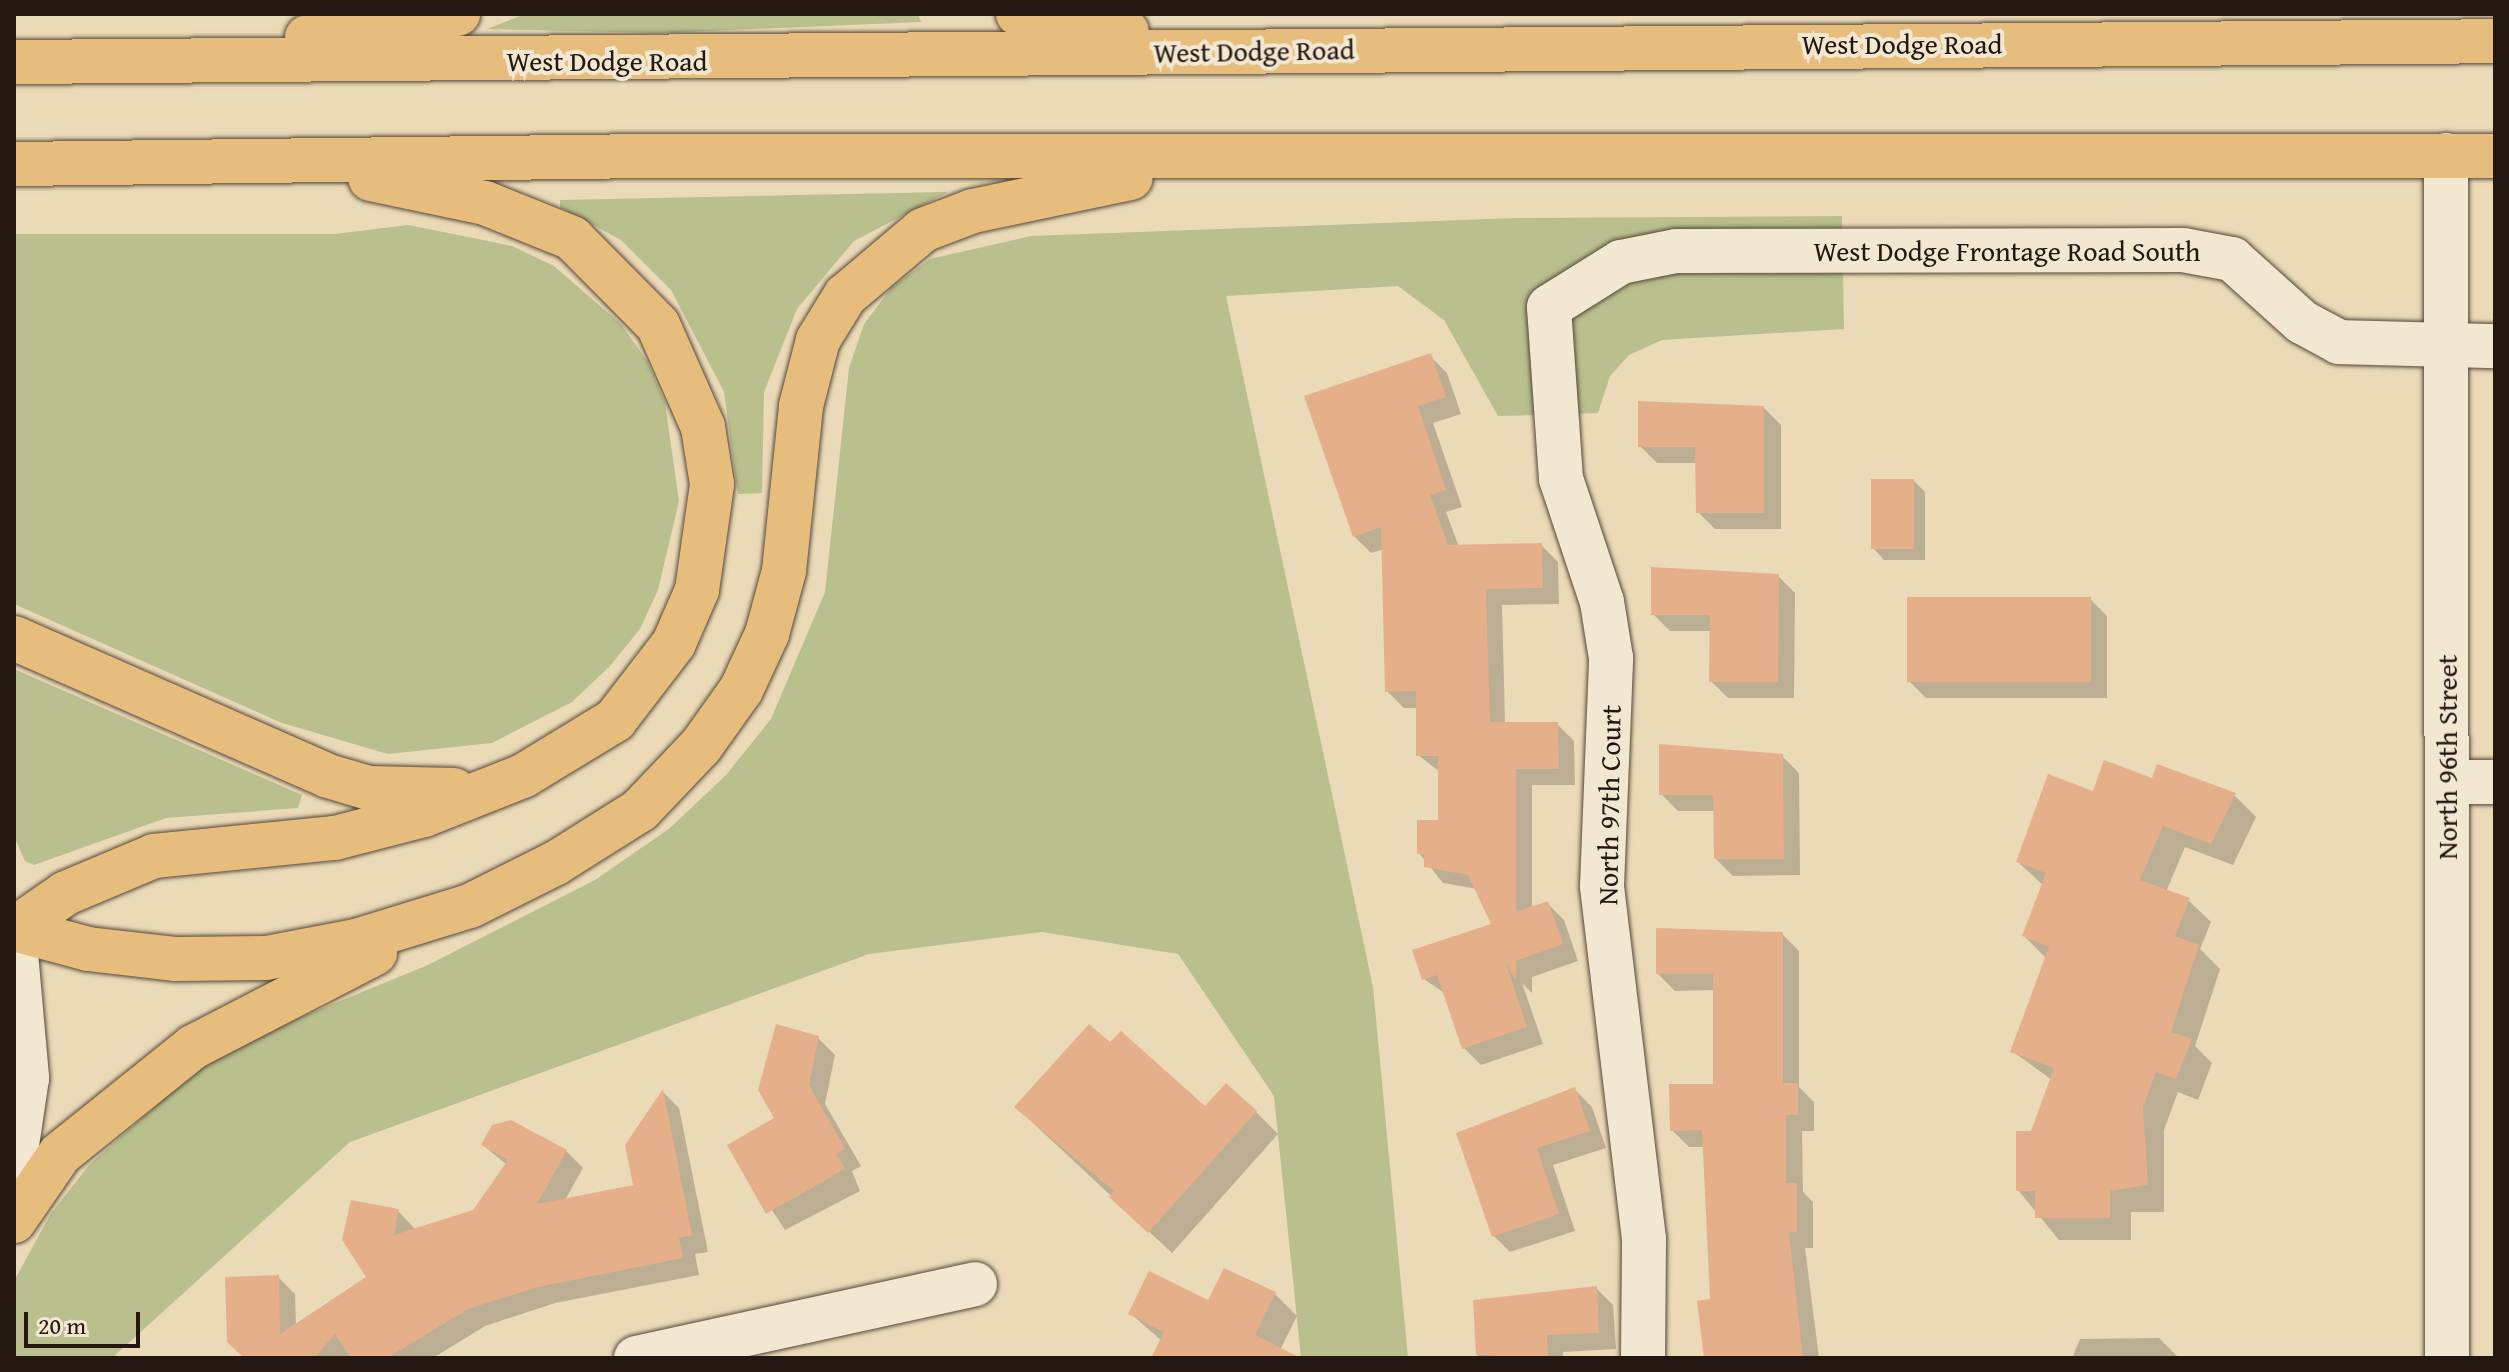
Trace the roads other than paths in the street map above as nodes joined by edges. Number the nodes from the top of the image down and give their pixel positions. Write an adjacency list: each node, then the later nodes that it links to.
1 (458, 14): 6 (highway)
2 (1018, 14): 5 (highway)
3 (2445, 27): 4 (highway, West Dodge Road); 5 (highway, West Dodge Road)
4 (2495, 41)
5 (1268, 50): 6 (highway, West Dodge Road)
6 (32, 62)
7 (2446, 155): 8 (highway); 9 (highway); 14 (street, North 96th Street)
8 (1265, 156): 10 (highway); 19 (highway)
9 (2495, 156)
10 (295, 163): 11 (highway); 16 (highway)
11 (14, 164)
12 (1549, 307): 14 (street, West Dodge Frontage Road South); 25 (street, North 97th Court)
13 (2495, 346): 14 (street, West Dodge Frontage Road South)
14 (2444, 349): 17 (street, North 96th Street)
15 (14, 638): 16 (highway)
16 (523, 776): 20 (highway)
17 (2447, 782): 18 (street); 26 (street, North 96th Street)
18 (2495, 782)
19 (470, 906): 20 (highway); 22 (highway)
20 (14, 930): 21 (street)
21 (14, 1165)
22 (14, 1221)
23 (975, 1284): 24 (street)
24 (636, 1358)
25 (1643, 1358)
26 (2447, 1358)

